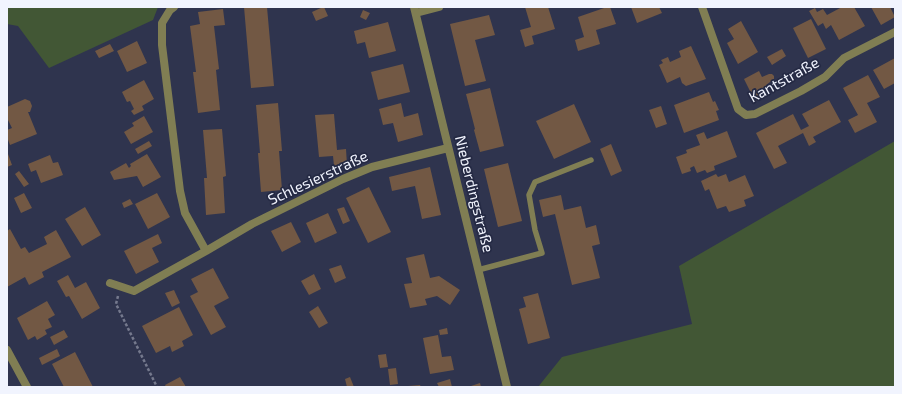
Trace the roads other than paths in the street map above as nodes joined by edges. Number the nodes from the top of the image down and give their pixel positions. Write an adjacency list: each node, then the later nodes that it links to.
1 (439, 7): 4 (street)
2 (702, 7): 5 (street, Kantstraße)
3 (171, 8): 8 (street)
4 (415, 10): 6 (street, Nieberdingstraße)
5 (895, 32)
6 (448, 148): 8 (street, Schlesierstraße); 9 (street, Nieberdingstraße)
7 (591, 160): 9 (lane)
8 (206, 251): 10 (street, Schlesierstraße)
9 (478, 270): 13 (street, Nieberdingstraße)
10 (110, 283)
11 (7, 350): 12 (street)
12 (27, 387)
13 (507, 387)

